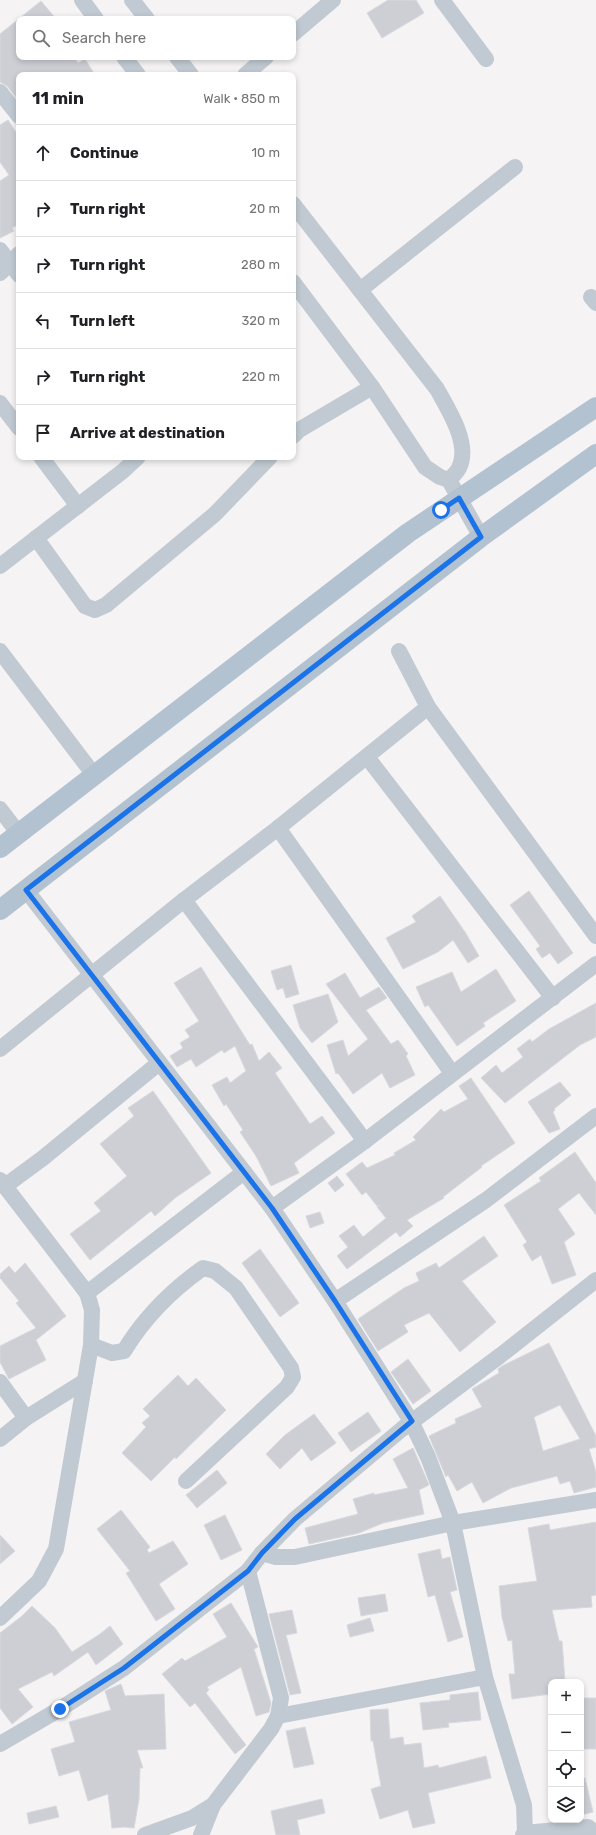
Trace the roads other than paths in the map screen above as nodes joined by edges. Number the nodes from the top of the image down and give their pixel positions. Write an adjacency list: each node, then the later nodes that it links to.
1 (82, 0): 5 (street)
2 (132, 0): 6 (street)
3 (333, 0): 7 (street)
4 (442, 0): 8 (street)
5 (94, 16)
6 (145, 16)
7 (296, 31)
8 (486, 59)
9 (126, 60): 12 (street)
10 (180, 60): 13 (street)
11 (262, 60): 14 (street)
12 (136, 72)
13 (190, 72)
14 (248, 72)
15 (0, 92): 16 (street)
16 (16, 112)
17 (515, 166): 22 (street)
18 (296, 208): 22 (street)
19 (0, 250): 20 (street)
20 (12, 266)
21 (296, 286): 23 (street)
22 (360, 290): 32 (street)
23 (372, 387): 27 (street); 32 (street)
24 (0, 403): 26 (street)
25 (596, 407): 33 (main road)
26 (16, 424)
27 (296, 433)
28 (596, 454): 35 (main road)
29 (43, 460): 34 (street)
30 (135, 460): 34 (street)
31 (266, 460): 36 (street)
32 (450, 480): 33 (street)
33 (459, 498): 35 (street); 42 (main road)
34 (78, 506): 36 (street)
35 (481, 537): 47 (main road)
36 (36, 538): 37 (street)
37 (2, 560)
38 (0, 651): 42 (street)
39 (399, 651): 40 (street)
40 (428, 707): 41 (street); 50 (street)
41 (367, 756): 44 (street); 53 (street)
42 (94, 775): 45 (main road)
43 (0, 809): 45 (street)
44 (278, 828): 48 (street); 56 (street)
45 (19, 834): 46 (main road)
46 (0, 848)
47 (26, 890): 49 (main road); 52 (street)
48 (184, 900): 52 (street); 58 (street)
49 (0, 910)
50 (596, 936)
51 (596, 964): 53 (street)
52 (91, 975): 54 (street); 55 (street)
53 (553, 998): 56 (street)
54 (0, 1048)
55 (159, 1062): 59 (street); 60 (street)
56 (452, 1074): 58 (street)
57 (596, 1116): 64 (street)
58 (365, 1141): 61 (street)
59 (244, 1172): 61 (street); 63 (street)
60 (2, 1183): 63 (street)
61 (272, 1208): 64 (street)
62 (596, 1280): 69 (street)
63 (87, 1293): 65 (street)
64 (335, 1301): 69 (street)
65 (91, 1345): 66 (street); 71 (street)
66 (85, 1381): 68 (street); 76 (street)
67 (0, 1382): 68 (street)
68 (26, 1418): 70 (street)
69 (412, 1421): 73 (street); 74 (street)
70 (0, 1439)
71 (186, 1481)
72 (596, 1500): 73 (street)
73 (453, 1523): 74 (street); 77 (street)
74 (262, 1553): 75 (street)
75 (248, 1571): 78 (street); 79 (street)
76 (0, 1618)
77 (485, 1677): 78 (street); 81 (street)
78 (278, 1716): 80 (street)
79 (0, 1744)
80 (213, 1805): 83 (street); 84 (street)
81 (524, 1834): 82 (street)
82 (596, 1834)
83 (145, 1835)
84 (201, 1835)

